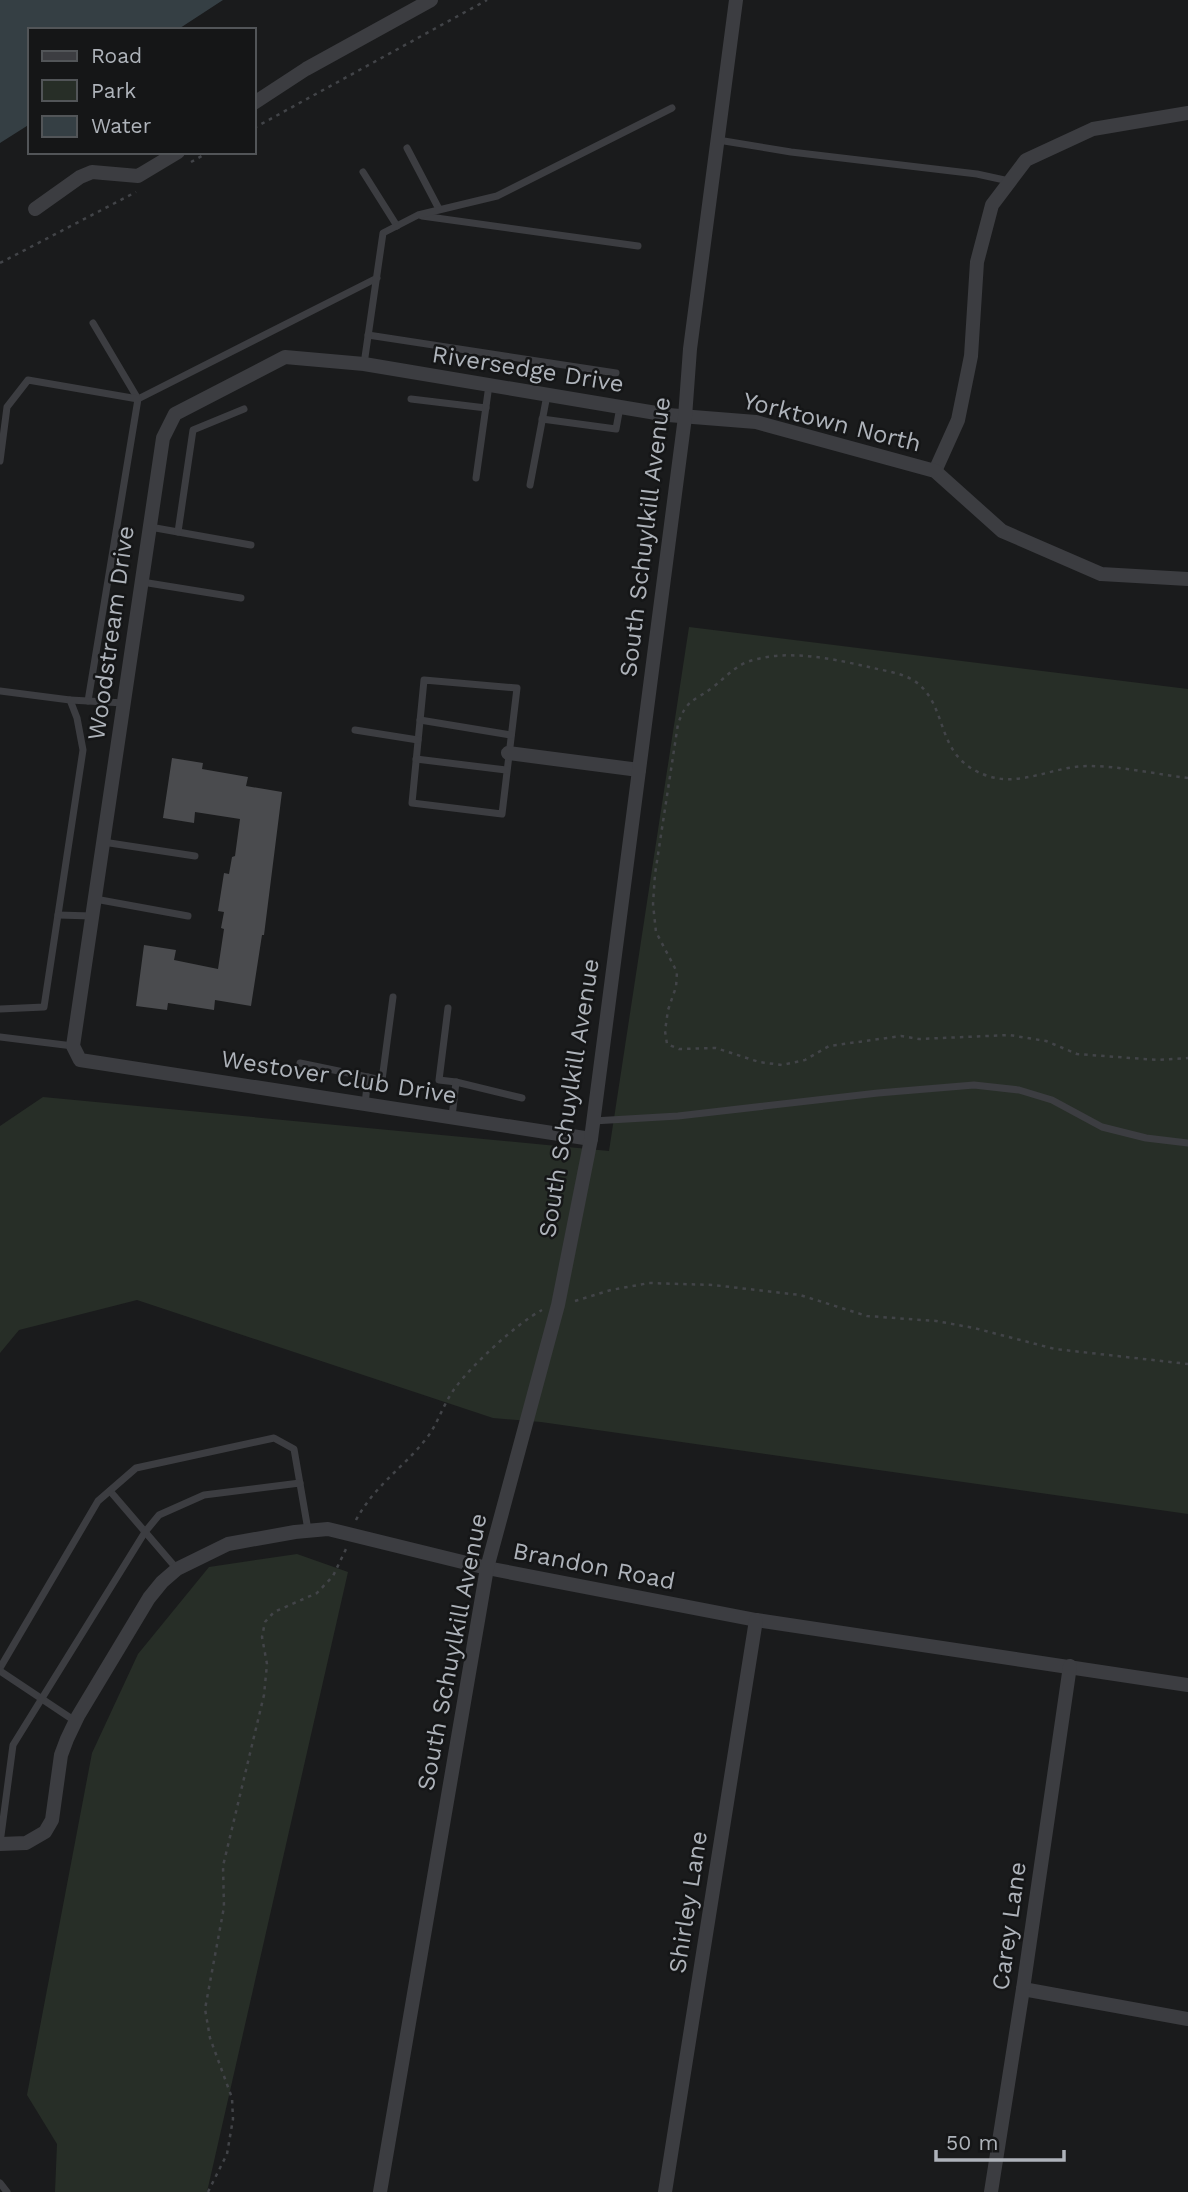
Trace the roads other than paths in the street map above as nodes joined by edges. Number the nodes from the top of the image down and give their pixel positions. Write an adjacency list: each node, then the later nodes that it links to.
1 (431, 0): 3 (street)
2 (736, 0): 6 (street, South Schuylkill Avenue)
3 (256, 102)
4 (672, 108): 12 (lane)
5 (1188, 113): 10 (street)
6 (718, 140): 10 (lane); 28 (street, South Schuylkill Avenue)
7 (407, 148): 12 (lane)
8 (182, 159): 11 (street)
9 (363, 172): 14 (lane)
10 (1010, 181): 31 (street)
11 (35, 209)
12 (439, 209): 13 (lane)
13 (418, 215): 14 (lane); 15 (lane)
14 (397, 226): 16 (lane)
15 (638, 246)
16 (377, 278): 18 (lane); 23 (lane)
17 (93, 323): 23 (lane)
18 (368, 335): 19 (lane); 20 (lane)
19 (364, 365): 21 (street, Riversedge Drive); 34 (street, Woodstream Drive)
20 (616, 373)
21 (489, 385): 22 (street, Riversedge Drive); 26 (lane)
22 (547, 395): 25 (street, Riversedge Drive); 29 (lane)
23 (138, 399): 30 (lane); 42 (lane)
24 (411, 399): 26 (lane)
25 (620, 407): 28 (street, Riversedge Drive); 29 (lane)
26 (486, 408): 32 (lane)
27 (244, 409): 35 (lane)
28 (685, 417): 31 (street, Yorktown North); 50 (street, South Schuylkill Avenue)
29 (542, 419): 33 (lane)
30 (0, 461)
31 (935, 471): 37 (street, Yorktown North)
32 (476, 478)
33 (530, 485)
34 (150, 527): 35 (lane); 38 (street, Woodstream Drive)
35 (178, 532): 36 (lane)
36 (251, 545)
37 (1188, 579)
38 (142, 582): 39 (lane); 43 (street, Woodstream Drive)
39 (240, 598)
40 (0, 691): 41 (lane)
41 (70, 700): 42 (lane); 55 (lane)
42 (88, 701): 43 (lane)
43 (124, 703): 52 (street, Woodstream Drive)
44 (420, 720): 46 (lane); 46 (lane); 47 (lane)
45 (355, 730): 47 (lane)
46 (511, 735): 48 (lane)
47 (418, 740): 49 (lane)
48 (508, 753): 50 (street); 51 (lane)
49 (416, 759): 51 (lane); 51 (lane)
50 (639, 769): 69 (street, South Schuylkill Avenue)
51 (506, 770)
52 (103, 842): 53 (lane); 54 (street, Woodstream Drive)
53 (195, 856)
54 (95, 899): 56 (street, Woodstream Drive); 57 (lane)
55 (58, 915): 56 (lane); 60 (lane)
56 (92, 916): 62 (street, Woodstream Drive)
57 (188, 916)
58 (393, 997): 64 (lane)
59 (448, 1008): 65 (lane)
60 (0, 1009)
61 (0, 1037): 62 (lane)
62 (73, 1046): 67 (street, Westover Club Drive)
63 (300, 1063): 64 (lane)
64 (369, 1077): 67 (lane)
65 (456, 1082): 66 (lane); 68 (lane)
66 (522, 1098)
67 (365, 1104): 68 (street, Westover Club Drive)
68 (452, 1118): 70 (street, Westover Club Drive)
69 (593, 1121): 70 (street, South Schuylkill Avenue); 71 (lane)
70 (591, 1139): 76 (street, South Schuylkill Avenue)
71 (1188, 1143)
72 (300, 1483): 73 (lane); 74 (lane); 75 (lane)
73 (110, 1490): 75 (lane); 80 (lane)
74 (308, 1531): 76 (street, Brandon Road); 77 (street, Brandon Road)
75 (145, 1532): 77 (lane); 82 (lane)
76 (486, 1568): 78 (street, Brandon Road); 89 (street, South Schuylkill Avenue)
77 (177, 1569): 83 (street, Brandon Road)
78 (756, 1620): 79 (street, Brandon Road); 90 (street, Shirley Lane)
79 (1070, 1666): 81 (street, Brandon Road); 85 (street, Carey Lane)
80 (0, 1669): 82 (lane)
81 (1188, 1685)
82 (41, 1698): 83 (lane); 84 (lane)
83 (75, 1721): 84 (street, Brandon Road)
84 (0, 1844)
85 (1023, 1989): 86 (street); 91 (street, Carey Lane)
86 (1188, 2019)
87 (0, 2183): 88 (lane)
88 (7, 2192)
89 (380, 2192)
90 (665, 2192)
91 (991, 2192)

